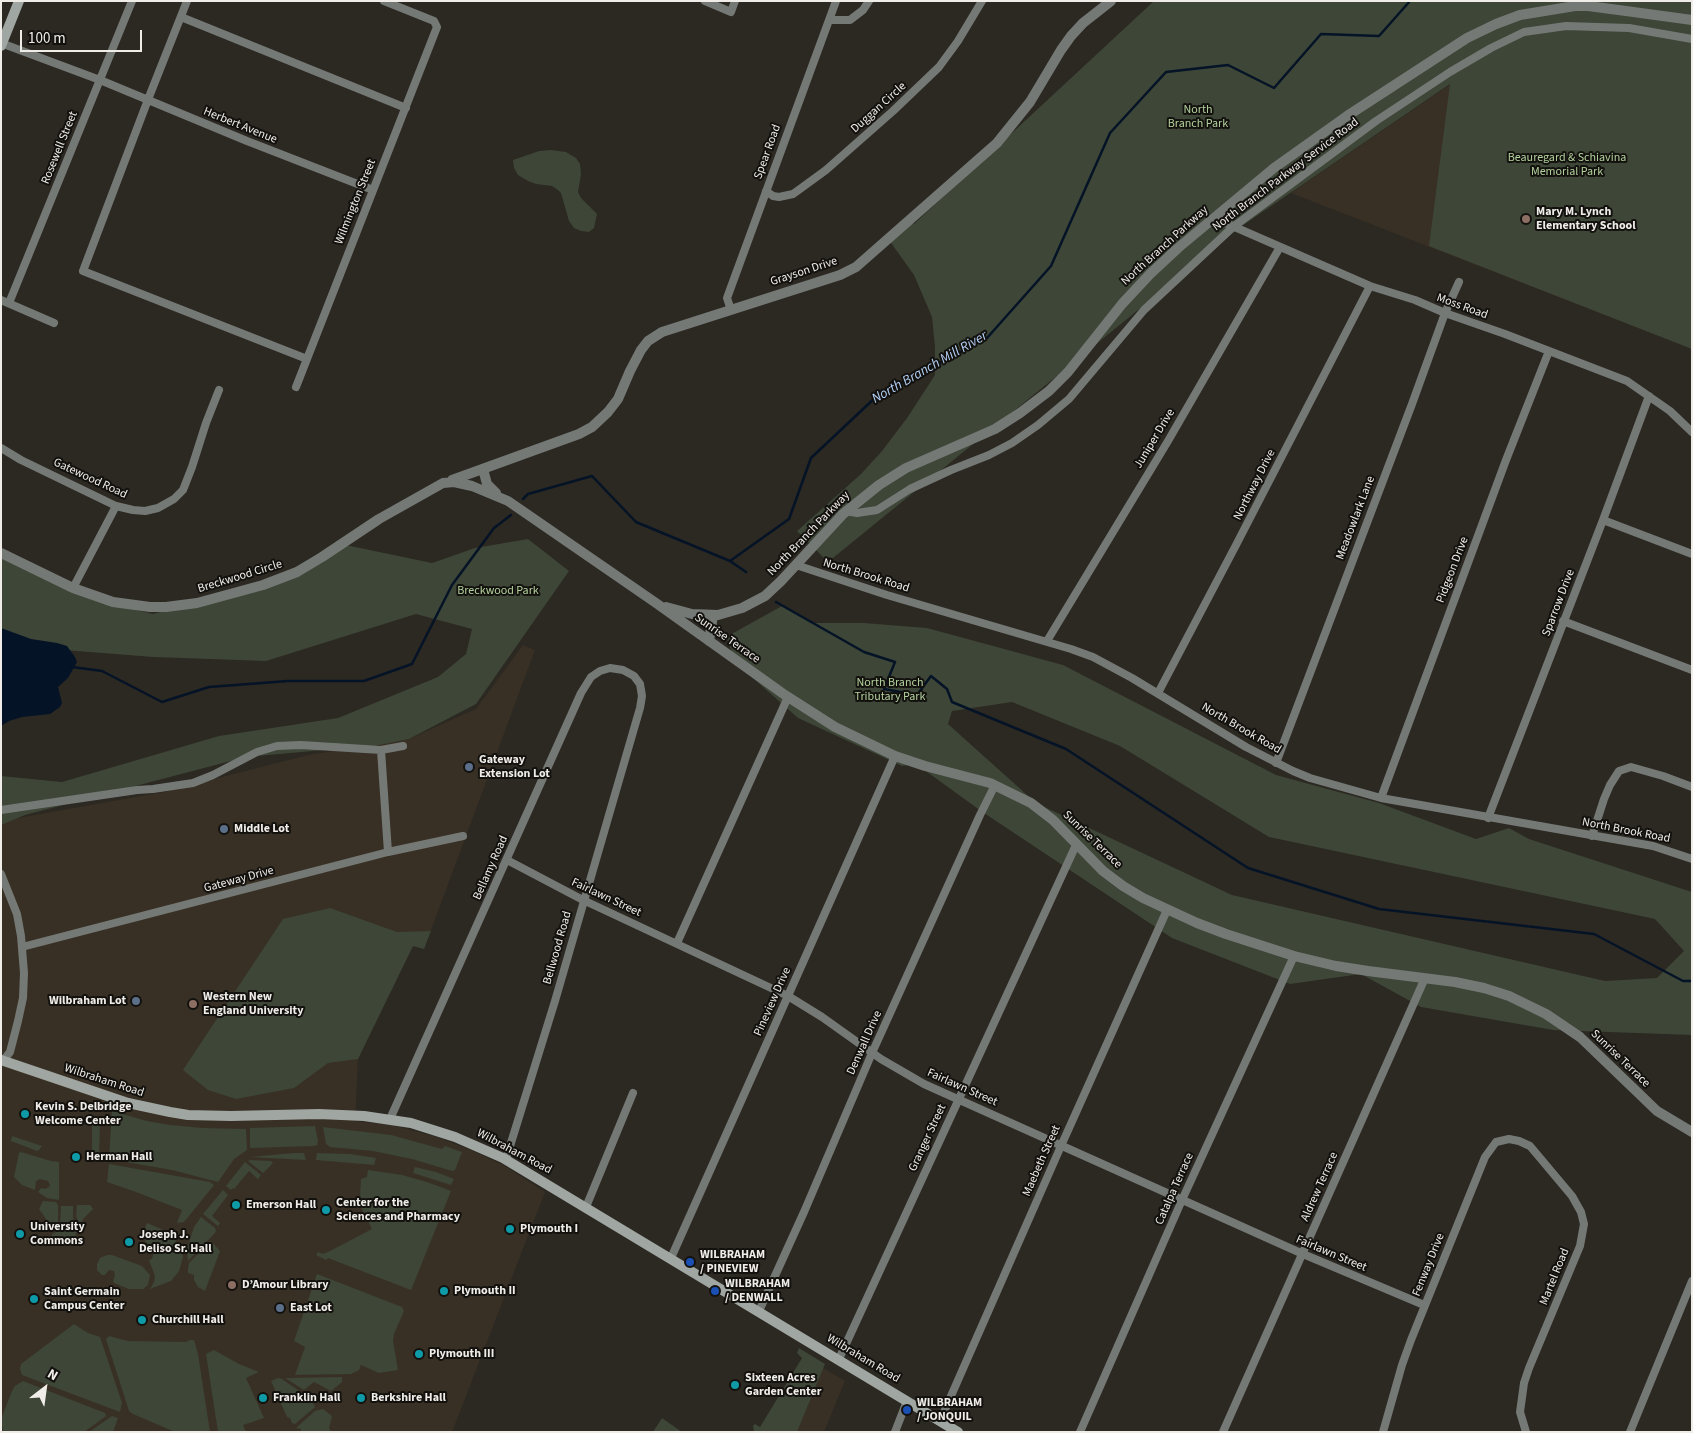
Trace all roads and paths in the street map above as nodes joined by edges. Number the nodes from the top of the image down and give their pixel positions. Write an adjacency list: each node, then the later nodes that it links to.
1 (19, 1): 16 (main road)
2 (132, 1): 17 (street, Rosewell Street)
3 (187, 1): 12 (street)
4 (384, 1): 19 (street, Wilmington Street)
5 (706, 1): 6 (street)
6 (735, 1)
7 (836, 1): 13 (street, Spear Road)
8 (869, 1): 13 (street)
9 (982, 1): 21 (street, Duggan Circle)
10 (1111, 1): 28 (street, Grayson Drive)
11 (1625, 6): 14 (street, North Branch Parkway); 22 (street, North Branch Parkway)
12 (181, 17): 18 (street); 19 (street)
13 (830, 20): 21 (street, Spear Road)
14 (1692, 20)
15 (1692, 39): 23 (street, North Branch Parkway Service Road)
16 (2, 44): 17 (street, Herbert Avenue)
17 (100, 80): 18 (street, Herbert Avenue); 27 (street, Rosewell Street)
18 (148, 100): 20 (street, Herbert Avenue); 32 (street)
19 (406, 108): 20 (street, Wilmington Street)
20 (373, 190): 32 (street, Wilmington Street)
21 (766, 191): 28 (street, Spear Road)
22 (1214, 218): 23 (street, Moss Road); 42 (street, North Branch Parkway)
23 (1233, 227): 24 (street, Moss Road); 42 (street, North Branch Parkway Service Road)
24 (1280, 247): 26 (street, Moss Road); 52 (street, Juniper Drive)
25 (1459, 282): 29 (street, Meadowlark Lane)
26 (1370, 286): 29 (street, Moss Road); 55 (street, Northway Drive)
27 (5, 302): 30 (street)
28 (731, 310): 38 (street, Grayson Drive)
29 (1445, 313): 31 (street, Moss Road); 60 (street, Meadowlark Lane)
30 (54, 323)
31 (1549, 352): 35 (street, Moss Road); 63 (street, Pidgeon Drive)
32 (307, 359): 33 (street, Wilmington Street)
33 (296, 387)
34 (219, 390): 41 (street, Gatewood Road)
35 (1649, 396): 36 (street, Moss Road); 43 (street, Sparrow Drive)
36 (1692, 432)
37 (1, 448): 41 (street, Gatewood Road)
38 (483, 469): 39 (street, Breckwood Circle); 40 (street)
39 (443, 483): 40 (street); 47 (street, Breckwood Circle)
40 (508, 501): 48 (street, Sunrise Terrace)
41 (116, 506): 47 (street)
42 (846, 511): 46 (street, North Branch Parkway)
43 (1603, 520): 45 (street); 50 (street, Sparrow Drive)
44 (1, 553): 47 (street, Breckwood Circle)
45 (1692, 554)
46 (796, 565): 49 (street, North Branch Parkway); 52 (street, North Brook Road)
47 (73, 588)
48 (654, 602): 49 (street, North Branch Parkway); 51 (street, Sunrise Terrace)
49 (713, 615): 51 (street)
50 (1563, 621): 53 (street); 65 (street, Sparrow Drive)
51 (709, 641): 56 (street, Sunrise Terrace)
52 (1047, 641): 55 (street, North Brook Road)
53 (1692, 670)
54 (640, 683): 71 (street, Bellamy Road); 73 (street, Bellwood Road)
55 (1158, 693): 60 (street, North Brook Road)
56 (788, 697): 59 (street, Sunrise Terrace); 75 (street)
57 (403, 746): 58 (street)
58 (381, 750): 64 (street); 69 (street)
59 (895, 756): 61 (street, Sunrise Terrace); 79 (street, Pineview Drive)
60 (1276, 763): 63 (street, North Brook Road)
61 (995, 785): 68 (street, Sunrise Terrace); 80 (street, Denwall Drive)
62 (1692, 788): 67 (street)
63 (1381, 798): 65 (street, North Brook Road)
64 (1, 810)
65 (1488, 818): 67 (street, North Brook Road)
66 (463, 836): 69 (street, Gateway Drive)
67 (1592, 836): 70 (street, North Brook Road)
68 (1076, 845): 74 (street, Sunrise Terrace); 83 (street, Granger Street)
69 (388, 852): 76 (street, Gateway Drive)
70 (1692, 859)
71 (507, 860): 73 (street, Fairlawn Street); 84 (street, Bellamy Road)
72 (1, 874): 76 (street)
73 (583, 900): 75 (street, Fairlawn Street); 88 (street, Bellwood Road)
74 (1167, 910): 77 (street, Sunrise Terrace); 87 (street, Maebeth Street)
75 (677, 943): 79 (street, Fairlawn Street)
76 (22, 947): 81 (street)
77 (1294, 956): 78 (street, Sunrise Terrace); 89 (street, Catalpa Terrace)
78 (1425, 978): 85 (street, Sunrise Terrace); 91 (street, Aldrew Terrace)
79 (788, 996): 80 (street, Fairlawn Street); 92 (street, Pineview Drive)
80 (872, 1054): 83 (street, Fairlawn Street); 95 (street, Denwall Drive)
81 (2, 1061): 84 (main road, Wilbraham Road)
82 (633, 1093): 90 (street)
83 (959, 1098): 87 (street, Fairlawn Street); 96 (street, Granger Street)
84 (390, 1119): 88 (main road, Wilbraham Road)
85 (1692, 1132)
86 (1526, 1144): 94 (street, Fenway Drive); 104 (street, Martel Road)
87 (1061, 1146): 89 (street, Fairlawn Street); 98 (street, Maebeth Street)
88 (506, 1160): 90 (main road, Wilbraham Road)
89 (1182, 1200): 91 (street, Fairlawn Street); 101 (street, Catalpa Terrace)
90 (586, 1207): 92 (main road, Wilbraham Road)
91 (1302, 1254): 94 (street, Fairlawn Street); 102 (street, Aldrew Terrace)
92 (671, 1258): 95 (main road, Wilbraham Road)
93 (1692, 1280): 105 (street)
94 (1424, 1304): 103 (street, Fenway Drive)
95 (759, 1312): 96 (main road, Wilbraham Road)
96 (839, 1359): 97 (main road, Wilbraham Road)
97 (907, 1401): 98 (main road, Wilbraham Road); 99 (street)
98 (940, 1421): 100 (main road, Wilbraham Road)
99 (895, 1432)
100 (958, 1432)
101 (1080, 1432)
102 (1224, 1432)
103 (1383, 1432)
104 (1526, 1432)
105 (1630, 1432)

